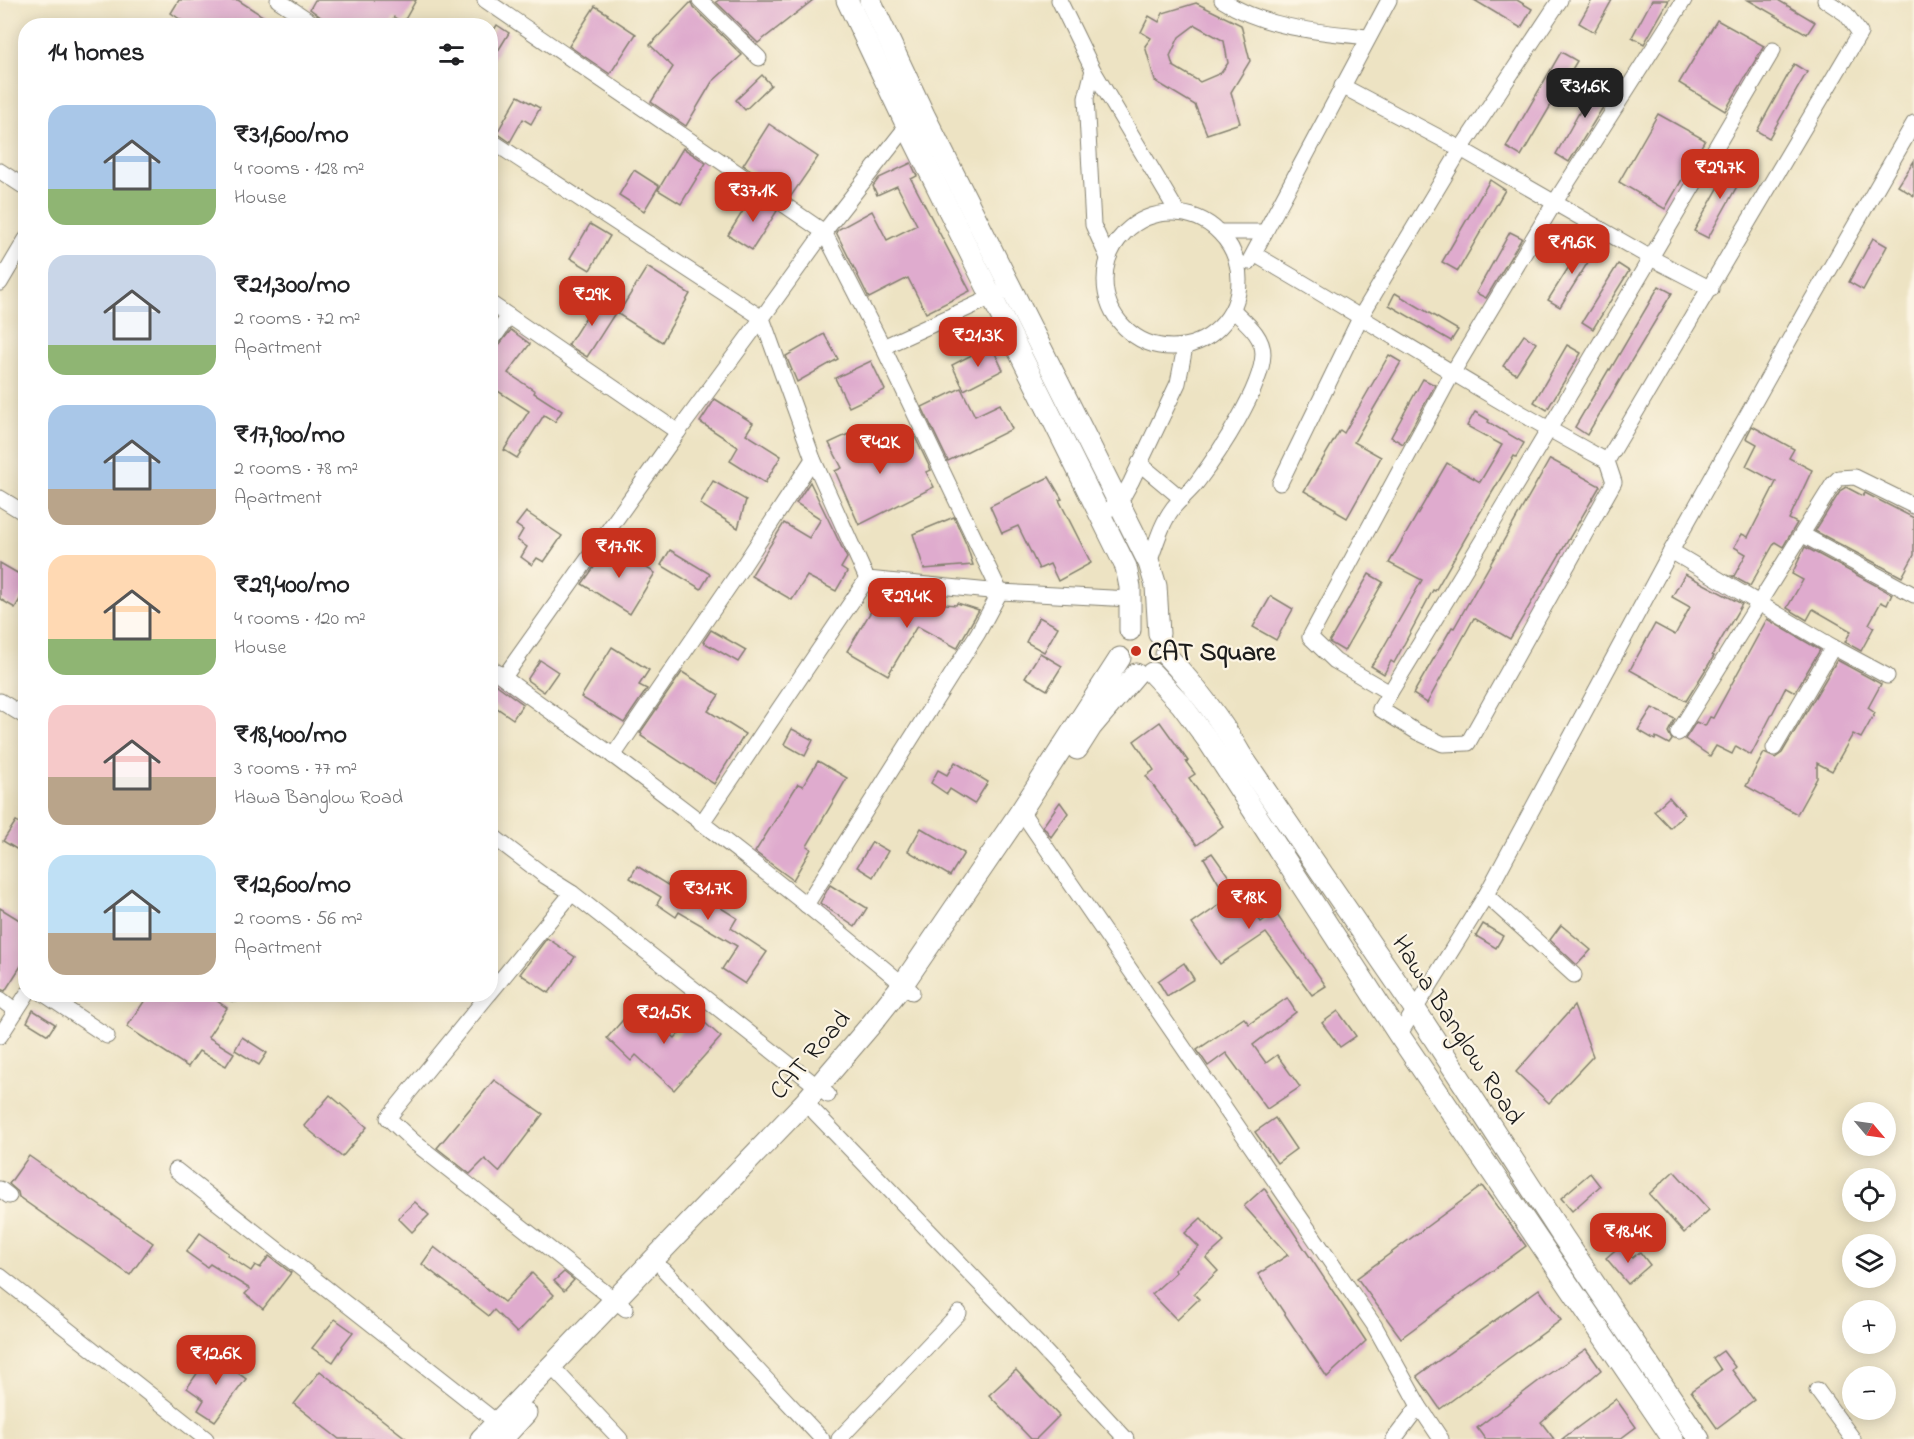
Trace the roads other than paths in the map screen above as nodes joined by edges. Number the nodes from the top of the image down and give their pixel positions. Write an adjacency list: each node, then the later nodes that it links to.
1 (278, 0): 13 (street)
2 (699, 0): 16 (street)
3 (847, 0): 20 (street)
4 (870, 0): 37 (street)
5 (1059, 0): 17 (street)
6 (1222, 0): 14 (street)
7 (1389, 0): 14 (street)
8 (1560, 0): 22 (street)
9 (1684, 0): 25 (street)
10 (1825, 0): 12 (street)
11 (491, 2): 27 (street)
12 (1850, 7): 36 (street)
13 (305, 18)
14 (1368, 37): 18 (street)
15 (1773, 50): 33 (street)
16 (759, 58)
17 (1093, 70): 26 (street); 32 (street)
18 (1342, 86): 22 (street); 29 (street)
19 (1914, 123): 60 (street)
20 (907, 126): 27 (street); 37 (street)
21 (498, 145): 42 (street)
22 (1461, 149): 25 (street); 41 (street)
23 (0, 171): 24 (street)
24 (18, 183)
25 (1555, 202): 33 (street); 46 (street)
26 (1178, 213): 28 (street); 32 (street)
27 (824, 232): 42 (street); 45 (street)
28 (1219, 232): 29 (street); 34 (street)
29 (1265, 232): 31 (street)
30 (18, 253): 35 (street)
31 (1254, 254): 34 (street); 41 (street)
32 (1108, 258): 44 (street)
33 (1651, 258): 36 (street); 47 (street)
34 (1239, 280): 39 (street)
35 (0, 283)
36 (1711, 289): 50 (street)
37 (1002, 292): 45 (street); 55 (street); 58 (street)
38 (498, 308): 40 (street)
39 (1233, 310): 44 (street); 54 (street)
40 (509, 316): 43 (street); 48 (street)
41 (1361, 316): 46 (street); 52 (street)
42 (762, 318): 48 (street); 49 (street)
43 (498, 332)
44 (1185, 346): 51 (street)
45 (883, 347): 63 (street)
46 (1453, 372): 47 (street); 76 (street)
47 (1548, 429): 50 (street); 76 (street)
48 (678, 432): 75 (street)
49 (813, 459): 62 (street); 81 (street)
50 (1607, 461): 76 (street)
51 (1139, 463): 54 (street); 55 (street)
52 (1280, 483)
53 (0, 498): 57 (street)
54 (1182, 499): 61 (street)
55 (1119, 504): 58 (street); 61 (street)
56 (1914, 506): 59 (street)
57 (18, 509)
58 (1100, 514): 65 (street)
59 (1803, 535): 64 (street); 66 (street)
60 (1671, 551): 66 (street); 87 (street)
61 (1149, 563): 68 (street)
62 (867, 579): 63 (street); 84 (street)
63 (1000, 591): 65 (street); 88 (street)
64 (1914, 595)
65 (1130, 599): 67 (street)
66 (1760, 602): 69 (street); 79 (street)
67 (1130, 630): 68 (street); 71 (street)
68 (1159, 634): 70 (street)
69 (1833, 646): 74 (street); 80 (street)
70 (1166, 655): 73 (street); 82 (street, Hawa Banglow Road)
71 (1120, 658): 73 (street); 83 (street, CAT Road)
72 (498, 673): 75 (street)
73 (1144, 674): 82 (street, Hawa Banglow Road); 83 (street, CAT Road)
74 (1887, 676)
75 (504, 678): 81 (street)
76 (1390, 693)
77 (0, 701): 78 (street)
78 (18, 712)
79 (1678, 733)
80 (1774, 748)
81 (613, 756): 84 (street)
82 (1233, 761): 96 (street, Hawa Banglow Road); 98 (street, Hawa Banglow Road)
83 (1024, 816): 91 (street, CAT Road); 111 (street)
84 (701, 824): 88 (street)
85 (498, 840): 86 (street)
86 (572, 893): 90 (street); 101 (street)
87 (1486, 895): 89 (street); 96 (street)
88 (806, 905): 91 (street)
89 (1574, 975)
90 (498, 984)
91 (908, 988): 101 (street, CAT Road)
92 (0, 999): 97 (street)
93 (22, 1002): 97 (street)
94 (56, 1002): 100 (street)
95 (483, 1002): 105 (street)
96 (1415, 1009): 98 (street); 109 (street, Hawa Banglow Road)
97 (16, 1011): 99 (street)
98 (1399, 1035): 110 (street, Hawa Banglow Road)
99 (0, 1036)
100 (107, 1036)
101 (817, 1099): 103 (street, CAT Road); 105 (street, CAT Road); 118 (street)
102 (176, 1170): 112 (street)
103 (664, 1270): 105 (street, CAT Road); 116 (street)
104 (0, 1276): 113 (street)
105 (621, 1305): 107 (street, CAT Road)
106 (959, 1313): 117 (street)
107 (556, 1371): 112 (street, CAT Road); 115 (street)
108 (1817, 1390): 123 (street)
109 (1667, 1391): 110 (street); 122 (street, Hawa Banglow Road)
110 (1648, 1402): 121 (street, Hawa Banglow Road)
111 (1419, 1406): 119 (street); 120 (street)
112 (503, 1431): 114 (street, CAT Road)
113 (206, 1439)
114 (482, 1439)
115 (620, 1439)
116 (822, 1439)
117 (839, 1439)
118 (1126, 1439)
119 (1394, 1439)
120 (1441, 1439)
121 (1673, 1439)
122 (1699, 1439)
123 (1853, 1439)

